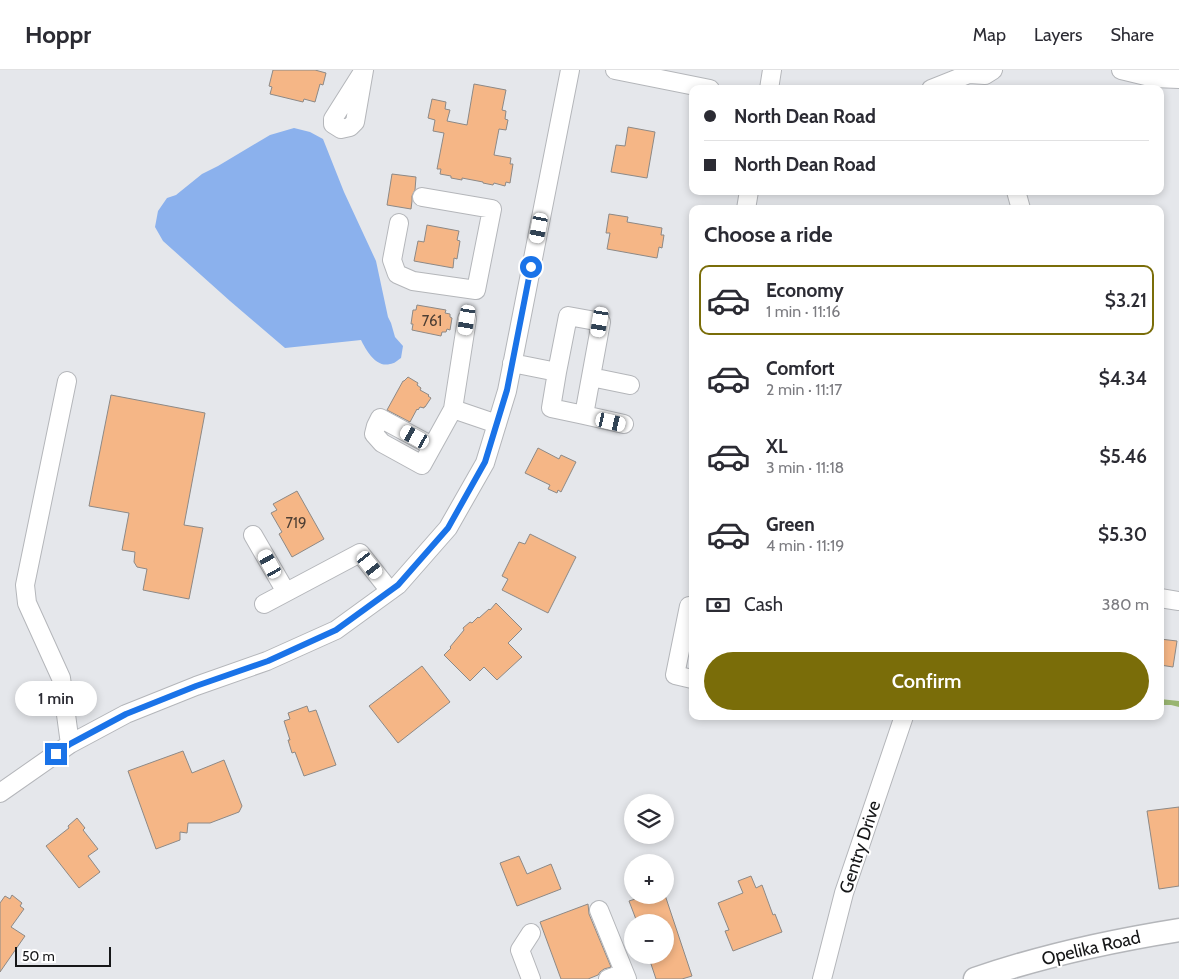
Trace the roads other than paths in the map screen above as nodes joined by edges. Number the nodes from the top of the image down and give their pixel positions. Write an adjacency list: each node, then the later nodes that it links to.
1 (570, 70): 14 (street)
2 (615, 70): 8 (street)
3 (772, 70): 9 (street)
4 (994, 70): 6 (street)
5 (1121, 70): 7 (street)
6 (971, 76): 10 (street)
7 (1179, 79)
8 (690, 85)
9 (770, 85)
10 (943, 85)
11 (422, 197): 12 (street)
12 (399, 222)
13 (467, 320): 19 (street)
14 (512, 363): 15 (street); 21 (street)
15 (557, 372): 16 (street); 20 (street)
16 (591, 377): 18 (street); 20 (street)
17 (67, 381): 33 (street)
18 (630, 386)
19 (453, 409): 21 (street); 23 (street)
20 (584, 416): 22 (street)
21 (497, 424): 25 (street)
22 (624, 424)
23 (376, 426)
24 (254, 535): 26 (street)
25 (390, 591): 26 (street); 33 (street)
26 (286, 592): 29 (street)
27 (1164, 599): 28 (street)
28 (1179, 601)
29 (264, 604)
30 (689, 606): 31 (street)
31 (689, 678)
32 (903, 720): 40 (street, Gentry Drive)
33 (70, 744): 34 (street)
34 (0, 793)
35 (599, 910): 38 (street)
36 (1179, 930): 41 (main road, Opelika Road)
37 (531, 933): 39 (street)
38 (620, 977)
39 (531, 979)
40 (822, 979)
41 (975, 979)

